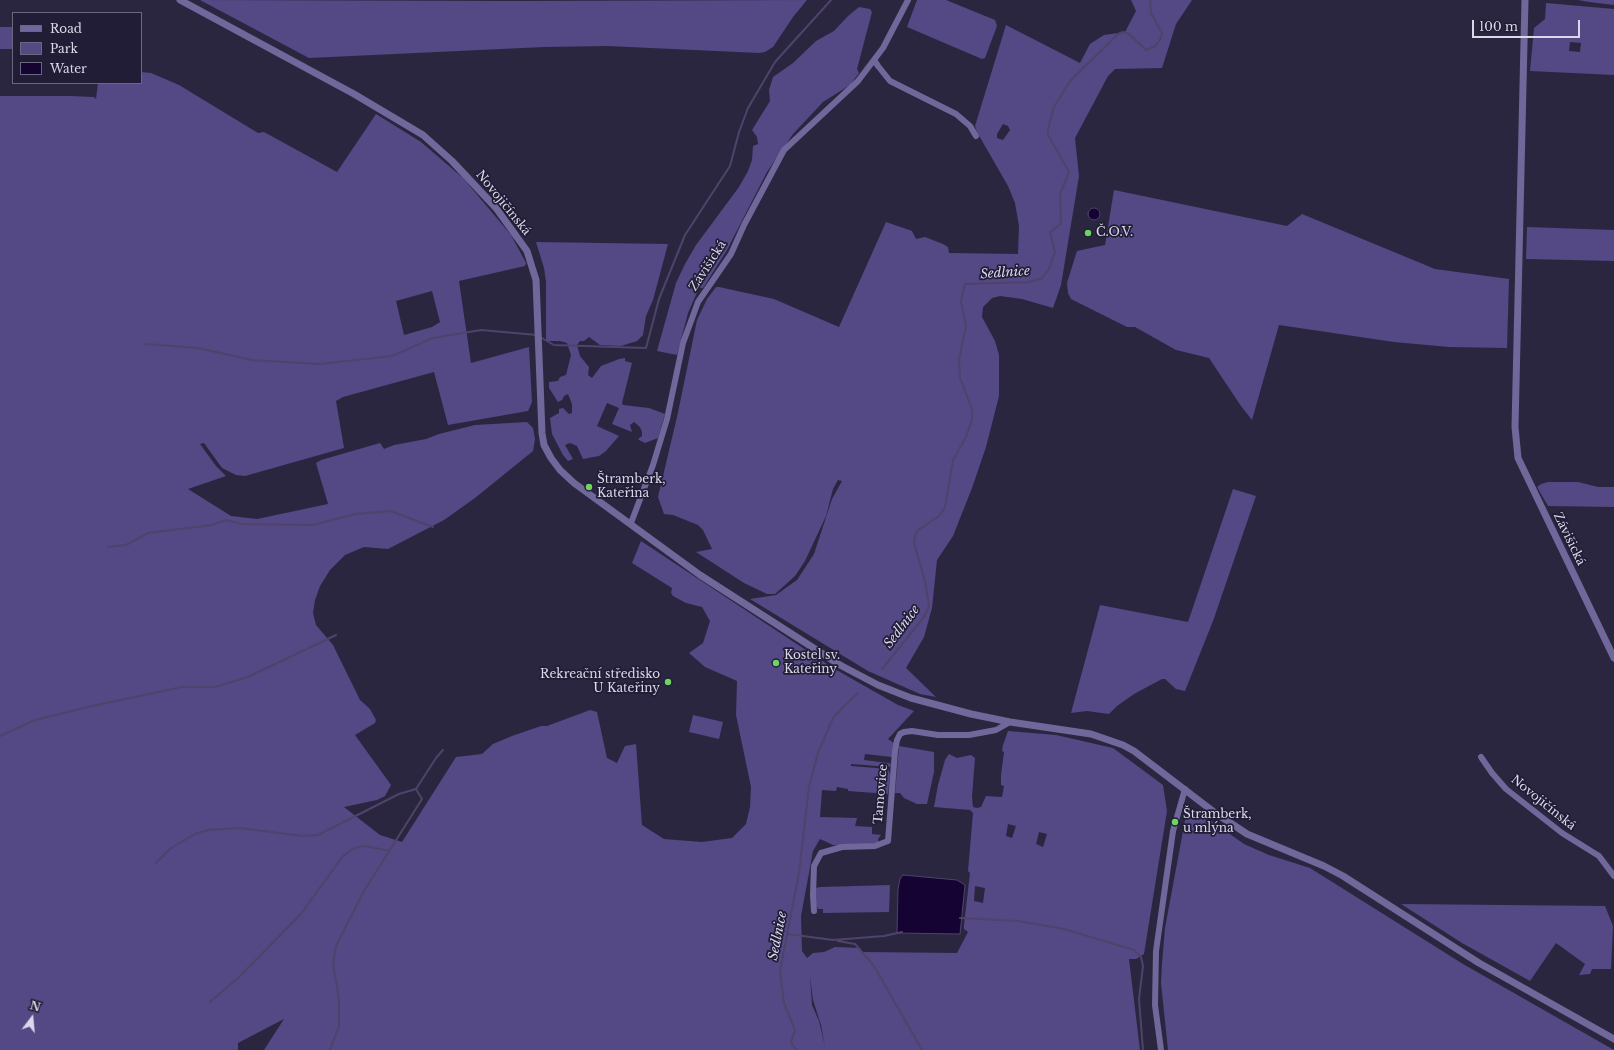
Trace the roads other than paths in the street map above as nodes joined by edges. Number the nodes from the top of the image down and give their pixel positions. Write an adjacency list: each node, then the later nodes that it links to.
1 (180, 0): 6 (street, Novojičínská)
2 (908, 0): 4 (street, Závišická)
3 (1525, 0): 7 (street, Závišická)
4 (874, 60): 5 (street); 6 (street, Závišická)
5 (976, 136)
6 (630, 523): 8 (street, Novojičínská)
7 (1614, 658)
8 (1010, 722): 10 (street, Novojičínská); 12 (street, Tamovice)
9 (1481, 757): 11 (street, Novojičínská)
10 (1185, 789): 13 (street, Novojičínská); 14 (street)
11 (1614, 876)
12 (814, 911)
13 (1611, 1038)
14 (1161, 1050)

